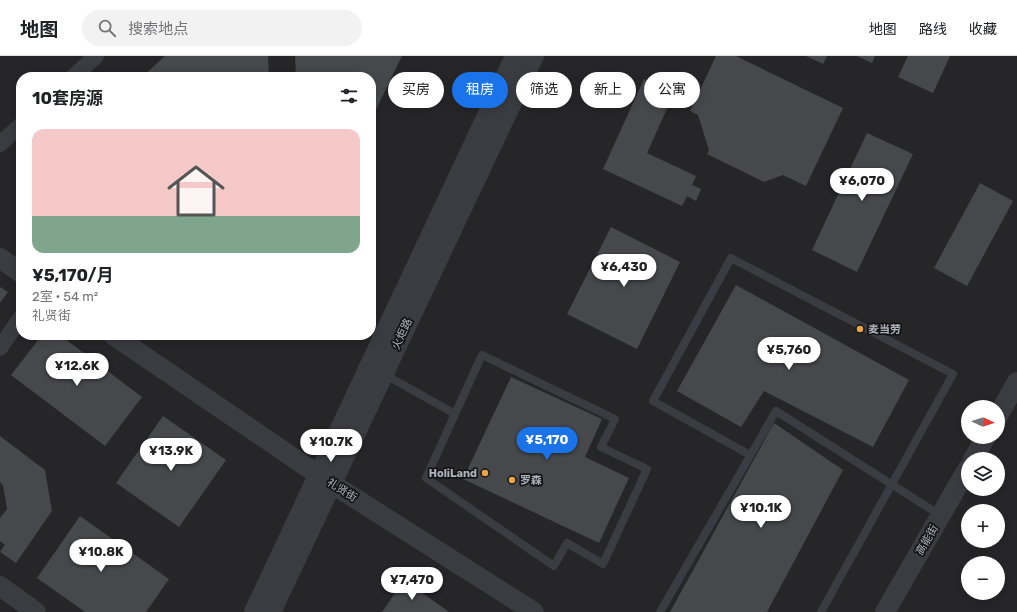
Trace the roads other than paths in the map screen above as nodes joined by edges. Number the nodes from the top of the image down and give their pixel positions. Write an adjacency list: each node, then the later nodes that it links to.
1 (96, 56): 4 (street)
2 (515, 56): 17 (street, 火炬路)
3 (534, 56): 12 (street, 火炬路)
4 (78, 72)
5 (16, 130): 6 (street)
6 (0, 144)
7 (0, 258): 8 (street)
8 (16, 269)
9 (16, 324): 11 (street)
10 (120, 340): 17 (street, 礼贤街)
11 (0, 348)
12 (384, 374): 15 (lane); 17 (street, 火炬路)
13 (1017, 382): 14 (street)
14 (1005, 403)
15 (455, 414): 15 (lane)
16 (750, 455): 19 (lane); 19 (lane); 27 (lane)
17 (325, 479): 24 (street, 火炬路); 25 (street, 火炬路); 26 (street, 礼贤街)
18 (961, 480): 20 (street, 高能街)
19 (892, 485): 20 (lane); 28 (lane)
20 (941, 516): 22 (street, 高能街)
21 (0, 586): 23 (street)
22 (890, 610)
23 (36, 612)
24 (254, 612)
25 (271, 612)
26 (534, 612)
27 (660, 612)
28 (821, 612)

